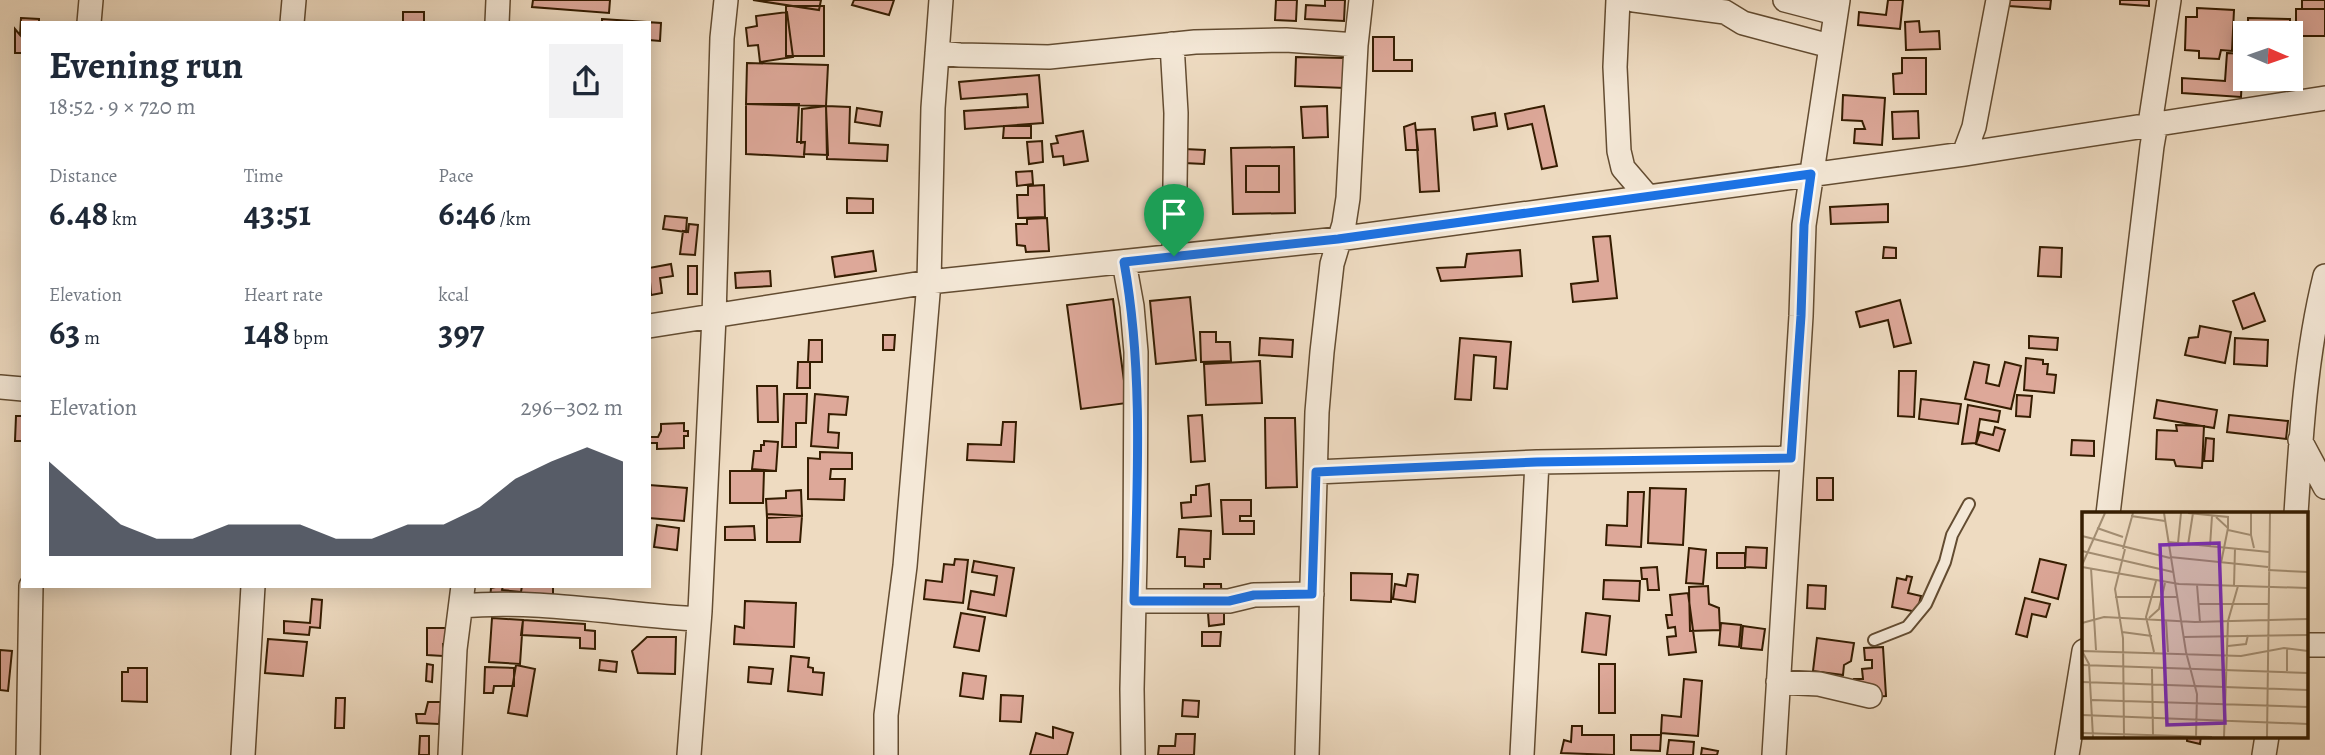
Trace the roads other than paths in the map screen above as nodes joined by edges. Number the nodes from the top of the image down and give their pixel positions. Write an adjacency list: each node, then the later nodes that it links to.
1 (91, 0): 13 (street)
2 (294, 0): 14 (street)
3 (498, 0): 15 (street)
4 (726, 0): 30 (street)
5 (941, 0): 19 (street)
6 (1361, 0): 17 (street)
7 (1618, 0): 24 (street)
8 (1634, 0): 18 (street)
9 (1785, 0): 12 (street)
10 (1998, 0): 22 (street)
11 (2169, 0): 21 (street)
12 (1837, 6): 18 (street)
13 (89, 21)
14 (292, 21)
15 (497, 21)
16 (1172, 44): 17 (street); 19 (street); 26 (street)
17 (1356, 45): 25 (street)
18 (1830, 46): 23 (street)
19 (937, 53): 29 (street)
20 (2325, 98): 21 (street)
21 (2153, 124): 22 (street); 41 (street)
22 (1964, 154): 23 (street)
23 (1811, 174): 24 (street); 36 (street)
24 (1647, 196): 25 (street)
25 (1338, 239): 26 (street); 38 (street)
26 (1174, 256): 27 (street)
27 (1124, 262): 29 (street); 47 (street)
28 (2325, 276): 32 (street)
29 (929, 282): 30 (street); 57 (street)
30 (714, 317): 31 (street); 48 (street)
31 (651, 327)
32 (2318, 351): 35 (street)
33 (0, 387): 34 (street)
34 (21, 388)
35 (2300, 440): 39 (street); 42 (street)
36 (1791, 458): 37 (street); 51 (street)
37 (1537, 462): 38 (street); 60 (street)
38 (1316, 472): 45 (street)
39 (2325, 487)
40 (1969, 505): 49 (lane)
41 (2108, 512)
42 (2296, 512)
43 (31, 588): 53 (street)
44 (253, 588): 54 (street)
45 (1312, 594): 47 (street); 59 (street)
46 (462, 596): 48 (street); 55 (street)
47 (1134, 601): 58 (street)
48 (699, 619): 56 (street)
49 (1874, 640)
50 (2082, 663): 62 (street)
51 (1778, 682): 52 (street); 61 (street)
52 (1870, 695)
53 (28, 755)
54 (243, 755)
55 (450, 755)
56 (690, 755)
57 (886, 755)
58 (1133, 755)
59 (1307, 755)
60 (1522, 755)
61 (1774, 755)
62 (2067, 755)

